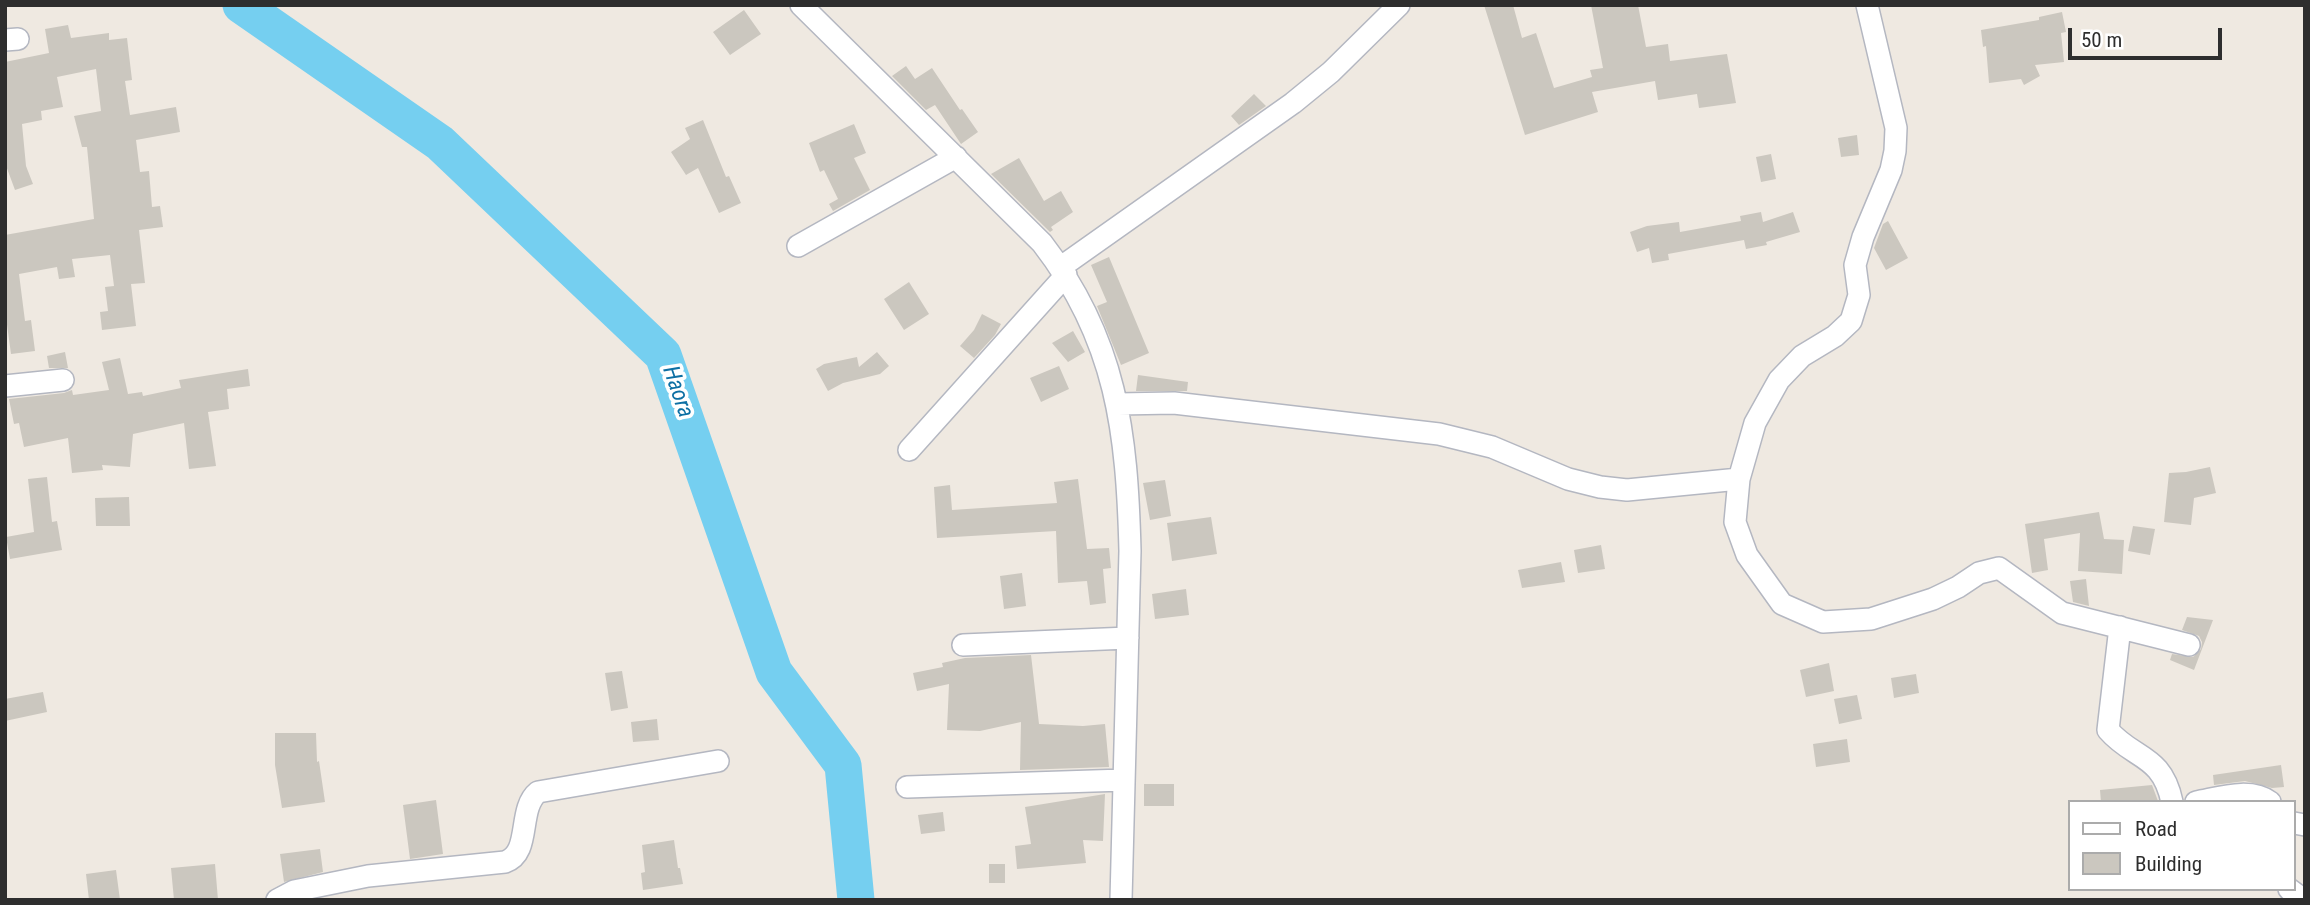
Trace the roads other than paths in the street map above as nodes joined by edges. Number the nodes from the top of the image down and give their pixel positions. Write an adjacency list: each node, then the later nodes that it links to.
1 (800, 5): 4 (street)
2 (1399, 5): 6 (street)
3 (1867, 5): 11 (street)
4 (956, 157): 5 (street); 6 (street)
5 (799, 246)
6 (1063, 271): 9 (street); 10 (street)
7 (63, 380): 8 (street)
8 (5, 386)
9 (1118, 404): 11 (street); 13 (street)
10 (909, 450)
11 (1739, 479): 12 (street)
12 (2120, 627): 15 (street); 19 (street)
13 (1128, 638): 14 (street); 17 (street)
14 (963, 645)
15 (2189, 645)
16 (718, 761): 22 (street)
17 (1124, 780): 18 (street); 23 (street)
18 (907, 787)
19 (2172, 800)
20 (2211, 800): 21 (street)
21 (2267, 800)
22 (277, 900)
23 (1121, 900)

